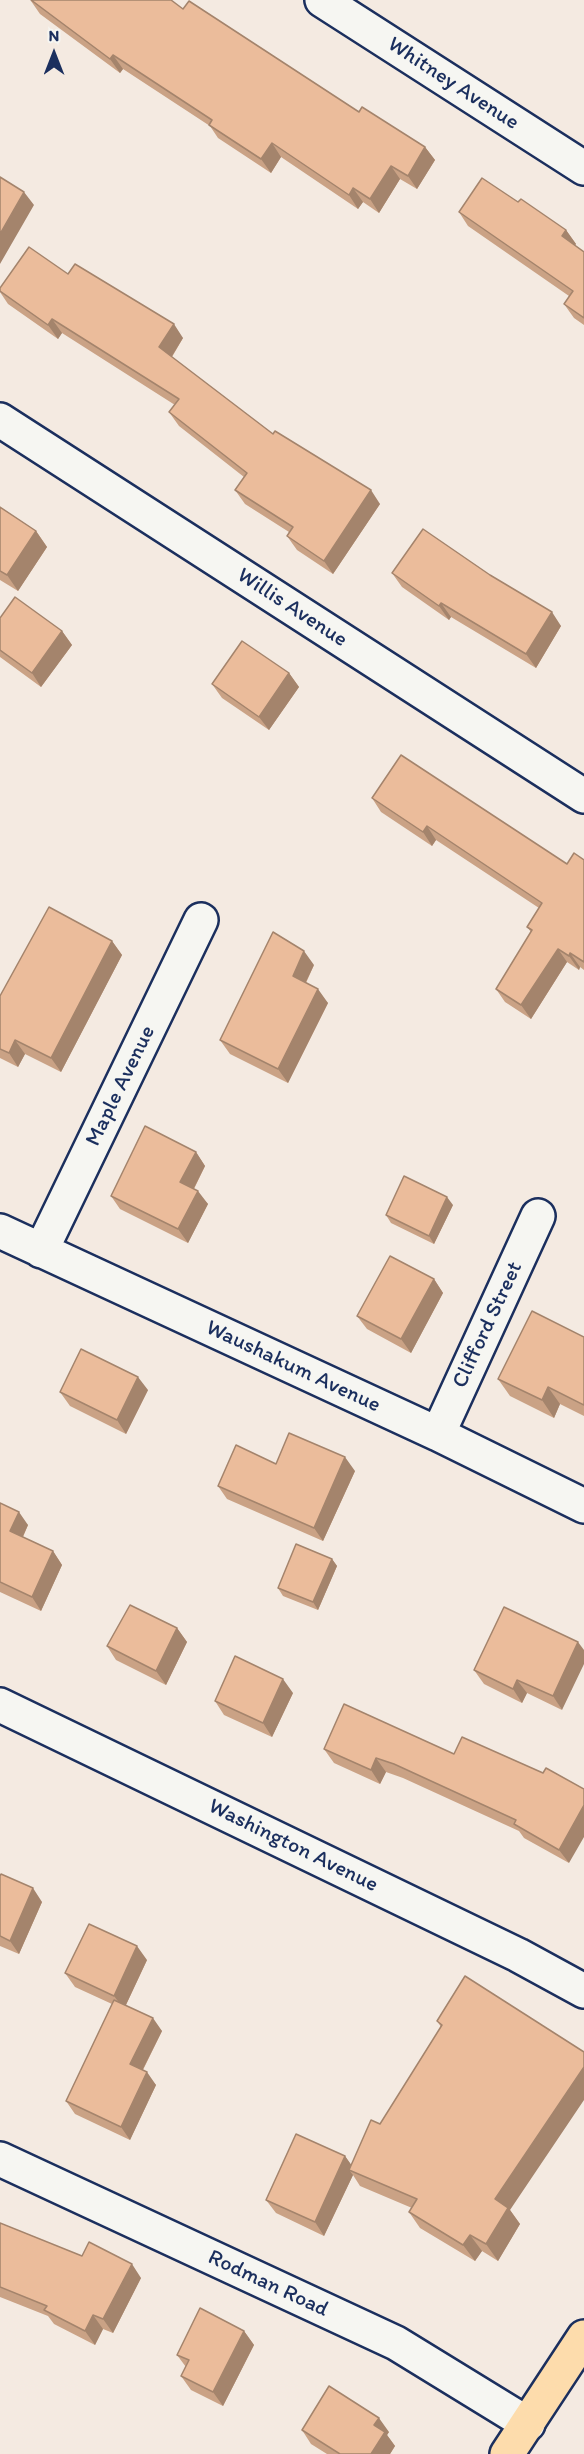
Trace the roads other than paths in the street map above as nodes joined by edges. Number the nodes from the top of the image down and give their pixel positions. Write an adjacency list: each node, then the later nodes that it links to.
1 (322, 0): 2 (street, Whitney Avenue)
2 (584, 168)
3 (0, 420): 4 (street, Willis Avenue)
4 (584, 796)
5 (201, 920): 8 (street, Maple Avenue)
6 (538, 1216): 9 (street, Clifford Street)
7 (0, 1232): 8 (street, Waushakum Avenue)
8 (41, 1251): 9 (street, Waushakum Avenue)
9 (438, 1434): 10 (street, Waushakum Avenue)
10 (584, 1506)
11 (0, 1705): 12 (street, Washington Avenue)
12 (584, 1991)
13 (0, 2159): 15 (street, Rodman Road)
14 (584, 2337): 15 (main road)
15 (528, 2424): 16 (main road)
16 (507, 2454)

